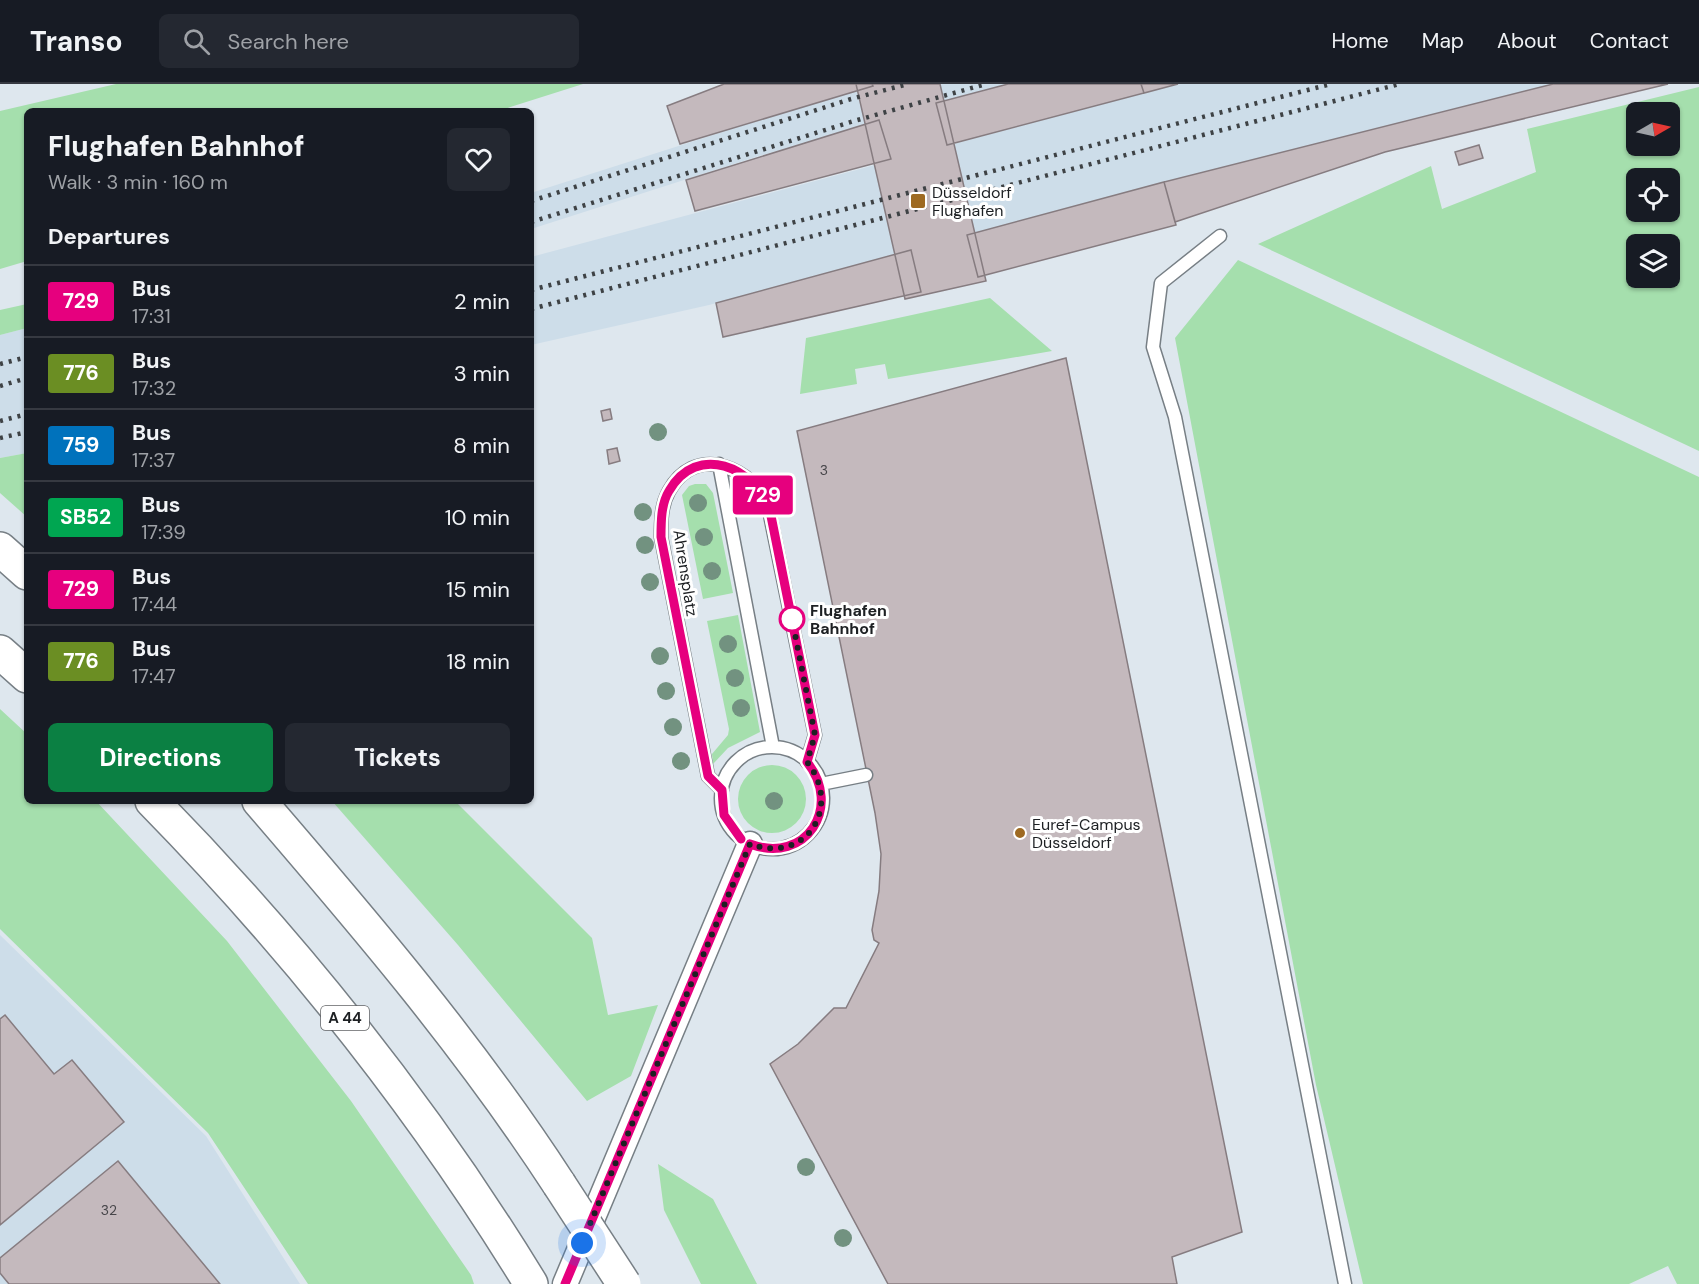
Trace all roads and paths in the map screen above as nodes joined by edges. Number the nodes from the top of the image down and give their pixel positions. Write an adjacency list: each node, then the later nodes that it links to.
1 (1220, 236): 18 (lane)
2 (719, 464): 7 (lane); 8 (lane); 11 (lane, Ahrensplatz)
3 (0, 549): 4 (highway)
4 (24, 570)
5 (0, 652): 6 (highway)
6 (24, 673)
7 (773, 747): 8 (lane); 11 (lane)
8 (807, 762): 10 (lane)
9 (866, 775): 10 (lane)
10 (821, 784): 14 (lane)
11 (722, 790): 14 (lane)
12 (155, 804): 15 (highway, A 44)
13 (263, 804): 17 (highway, bridge)
14 (750, 844): 16 (street)
15 (527, 1277)
16 (566, 1284)
17 (624, 1284)
18 (1345, 1284)

